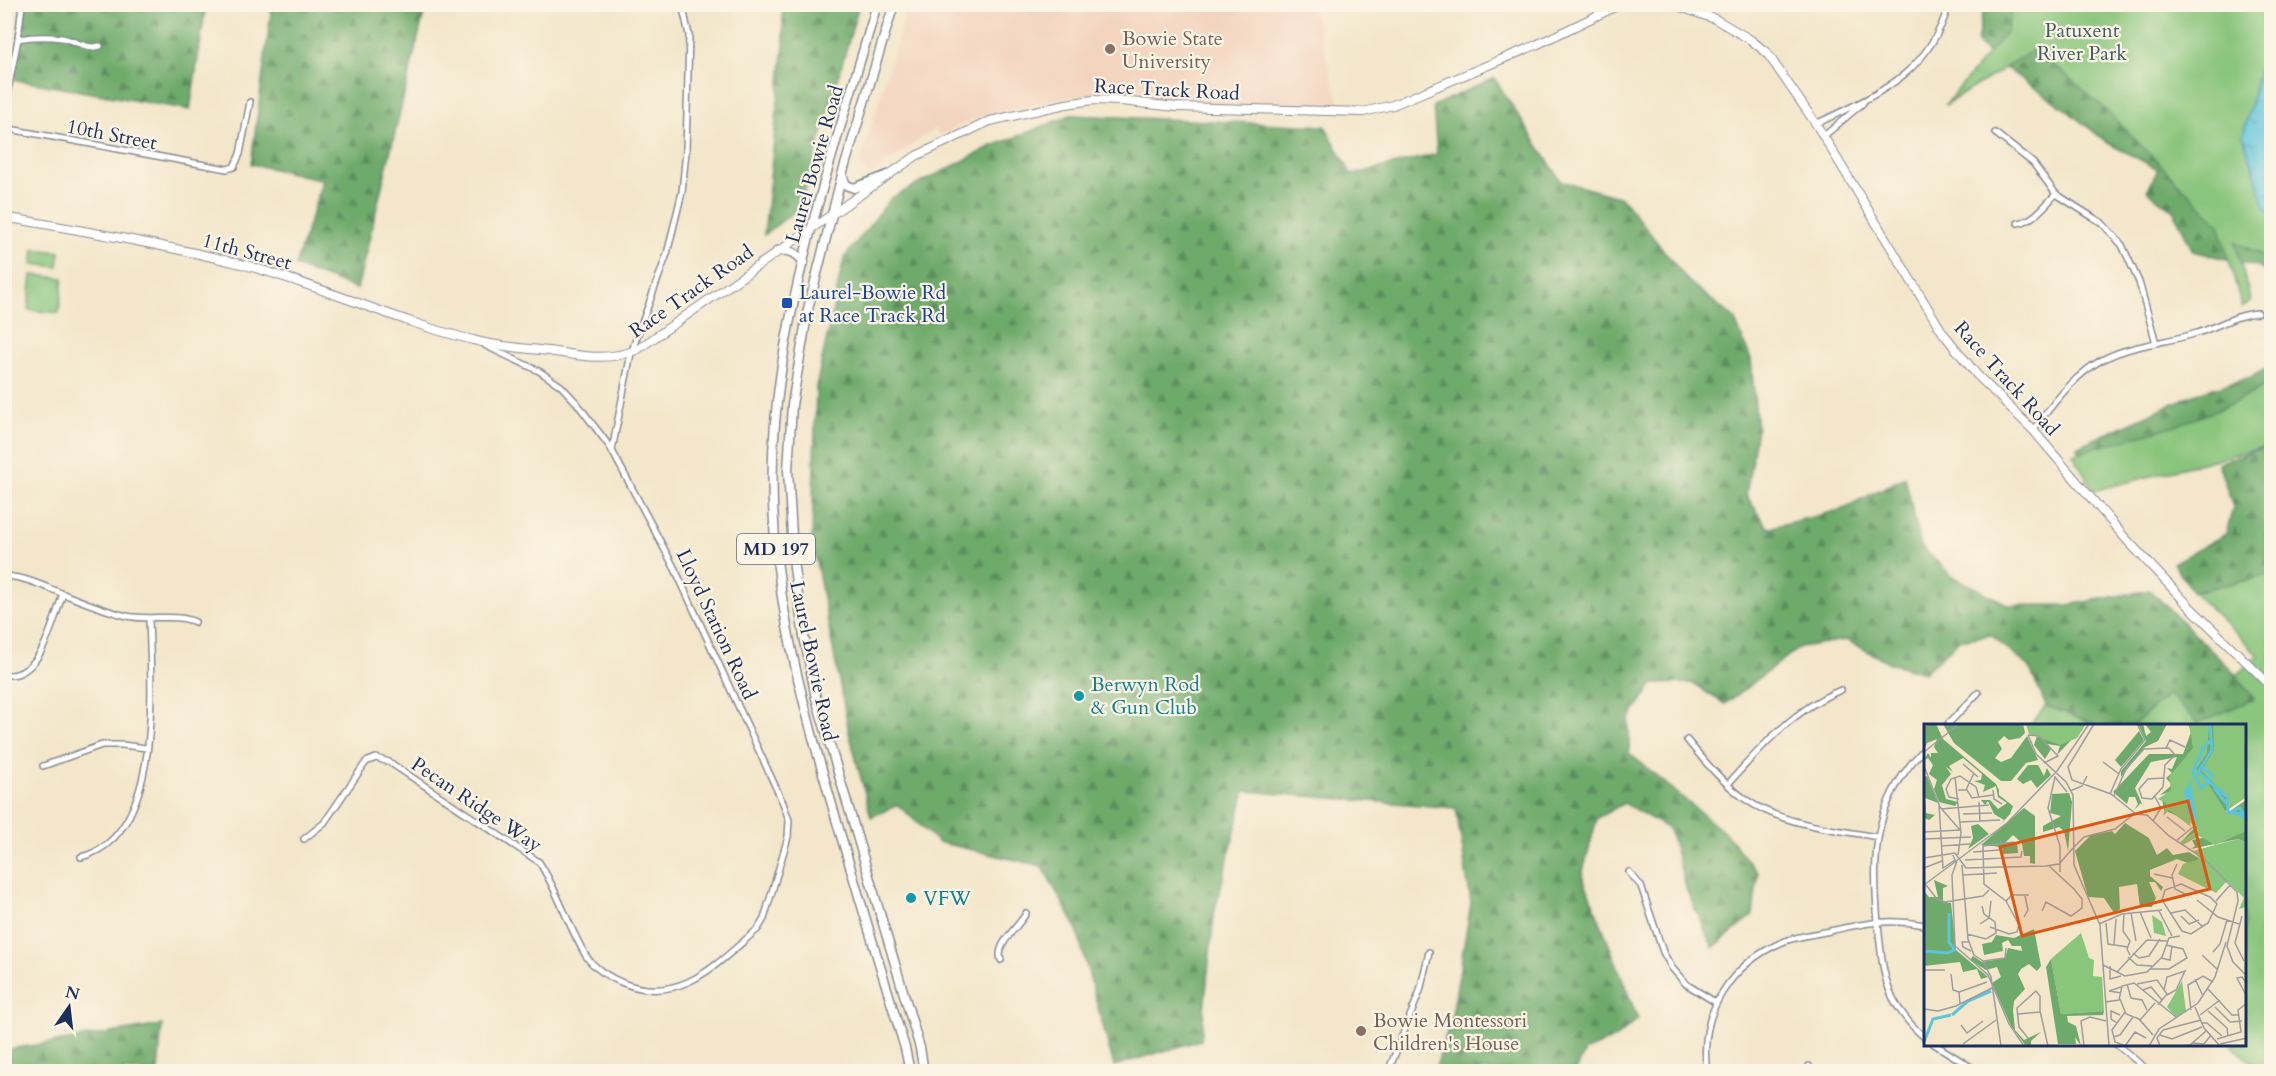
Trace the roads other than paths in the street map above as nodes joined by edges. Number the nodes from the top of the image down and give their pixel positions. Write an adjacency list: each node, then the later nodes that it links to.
1 (22, 4): 12 (street)
2 (682, 4): 33 (street)
3 (877, 4): 27 (main road, Laurel Bowie Road / MD 197)
4 (894, 4): 21 (main road, Laurel Bowie Road / MD 197)
5 (1610, 4): 11 (street)
6 (1621, 4): 11 (street, Race Track Road)
7 (1672, 4): 10 (street, Race Track Road)
8 (1678, 4): 10 (street)
9 (1949, 4): 14 (street)
10 (1686, 9): 17 (street, Race Track Road)
11 (1599, 15): 22 (street, Race Track Road)
12 (18, 39): 13 (street); 16 (street)
13 (100, 46)
14 (1868, 98): 17 (street); 20 (street)
15 (249, 102): 18 (street, 10th Street)
16 (4, 110)
17 (1816, 124): 20 (street, Race Track Road)
18 (4, 128)
19 (1995, 133): 23 (street)
20 (1824, 136): 34 (street, Race Track Road)
21 (842, 175): 22 (main road); 24 (main road, Laurel Bowie Road / MD 197)
22 (888, 175): 24 (street, Race Track Road)
23 (2056, 194): 26 (street); 32 (street)
24 (832, 214): 27 (street, Race Track Road); 67 (main road, Laurel Bowie Road / MD 197)
25 (4, 217): 31 (street, 11th Street)
26 (2018, 223)
27 (813, 226): 28 (street, Race Track Road); 29 (main road, Laurel Bowie Road / MD 197)
28 (777, 251): 29 (main road); 33 (street, Race Track Road)
29 (804, 262): 66 (main road, Laurel Bowie Road / MD 197)
30 (2258, 313): 32 (street)
31 (474, 341): 33 (street, Race Track Road); 35 (street, Lloyd Station Road)
32 (2156, 343): 34 (street)
33 (631, 352): 35 (street)
34 (2033, 430): 41 (street, Race Track Road)
35 (611, 448): 61 (street, Lloyd Station Road)
36 (4, 576): 37 (street)
37 (63, 594): 38 (street); 40 (street)
38 (149, 619): 39 (street); 46 (street)
39 (195, 622)
40 (7, 675)
41 (2271, 687)
42 (1841, 690): 49 (street)
43 (1978, 693): 44 (street)
44 (1948, 724)
45 (1687, 740): 49 (street)
46 (147, 748): 48 (street); 52 (street)
47 (1924, 749): 50 (street)
48 (43, 766)
49 (1728, 784): 50 (street)
50 (1877, 837): 55 (street)
51 (304, 839): 61 (street, Pecan Ridge Way)
52 (81, 857)
53 (1629, 872): 62 (street)
54 (1026, 913): 60 (street)
55 (1878, 921): 56 (street); 62 (street); 63 (street)
56 (1924, 925)
57 (4, 928): 58 (street)
58 (4, 944)
59 (1429, 952): 68 (street)
60 (1001, 960)
61 (711, 968)
62 (1715, 1002): 69 (street)
63 (1924, 1037)
64 (1937, 1046): 70 (street)
65 (2119, 1046): 71 (street)
66 (910, 1071)
67 (924, 1071)
68 (1388, 1071)
69 (1707, 1071)
70 (1979, 1071)
71 (2150, 1071)

